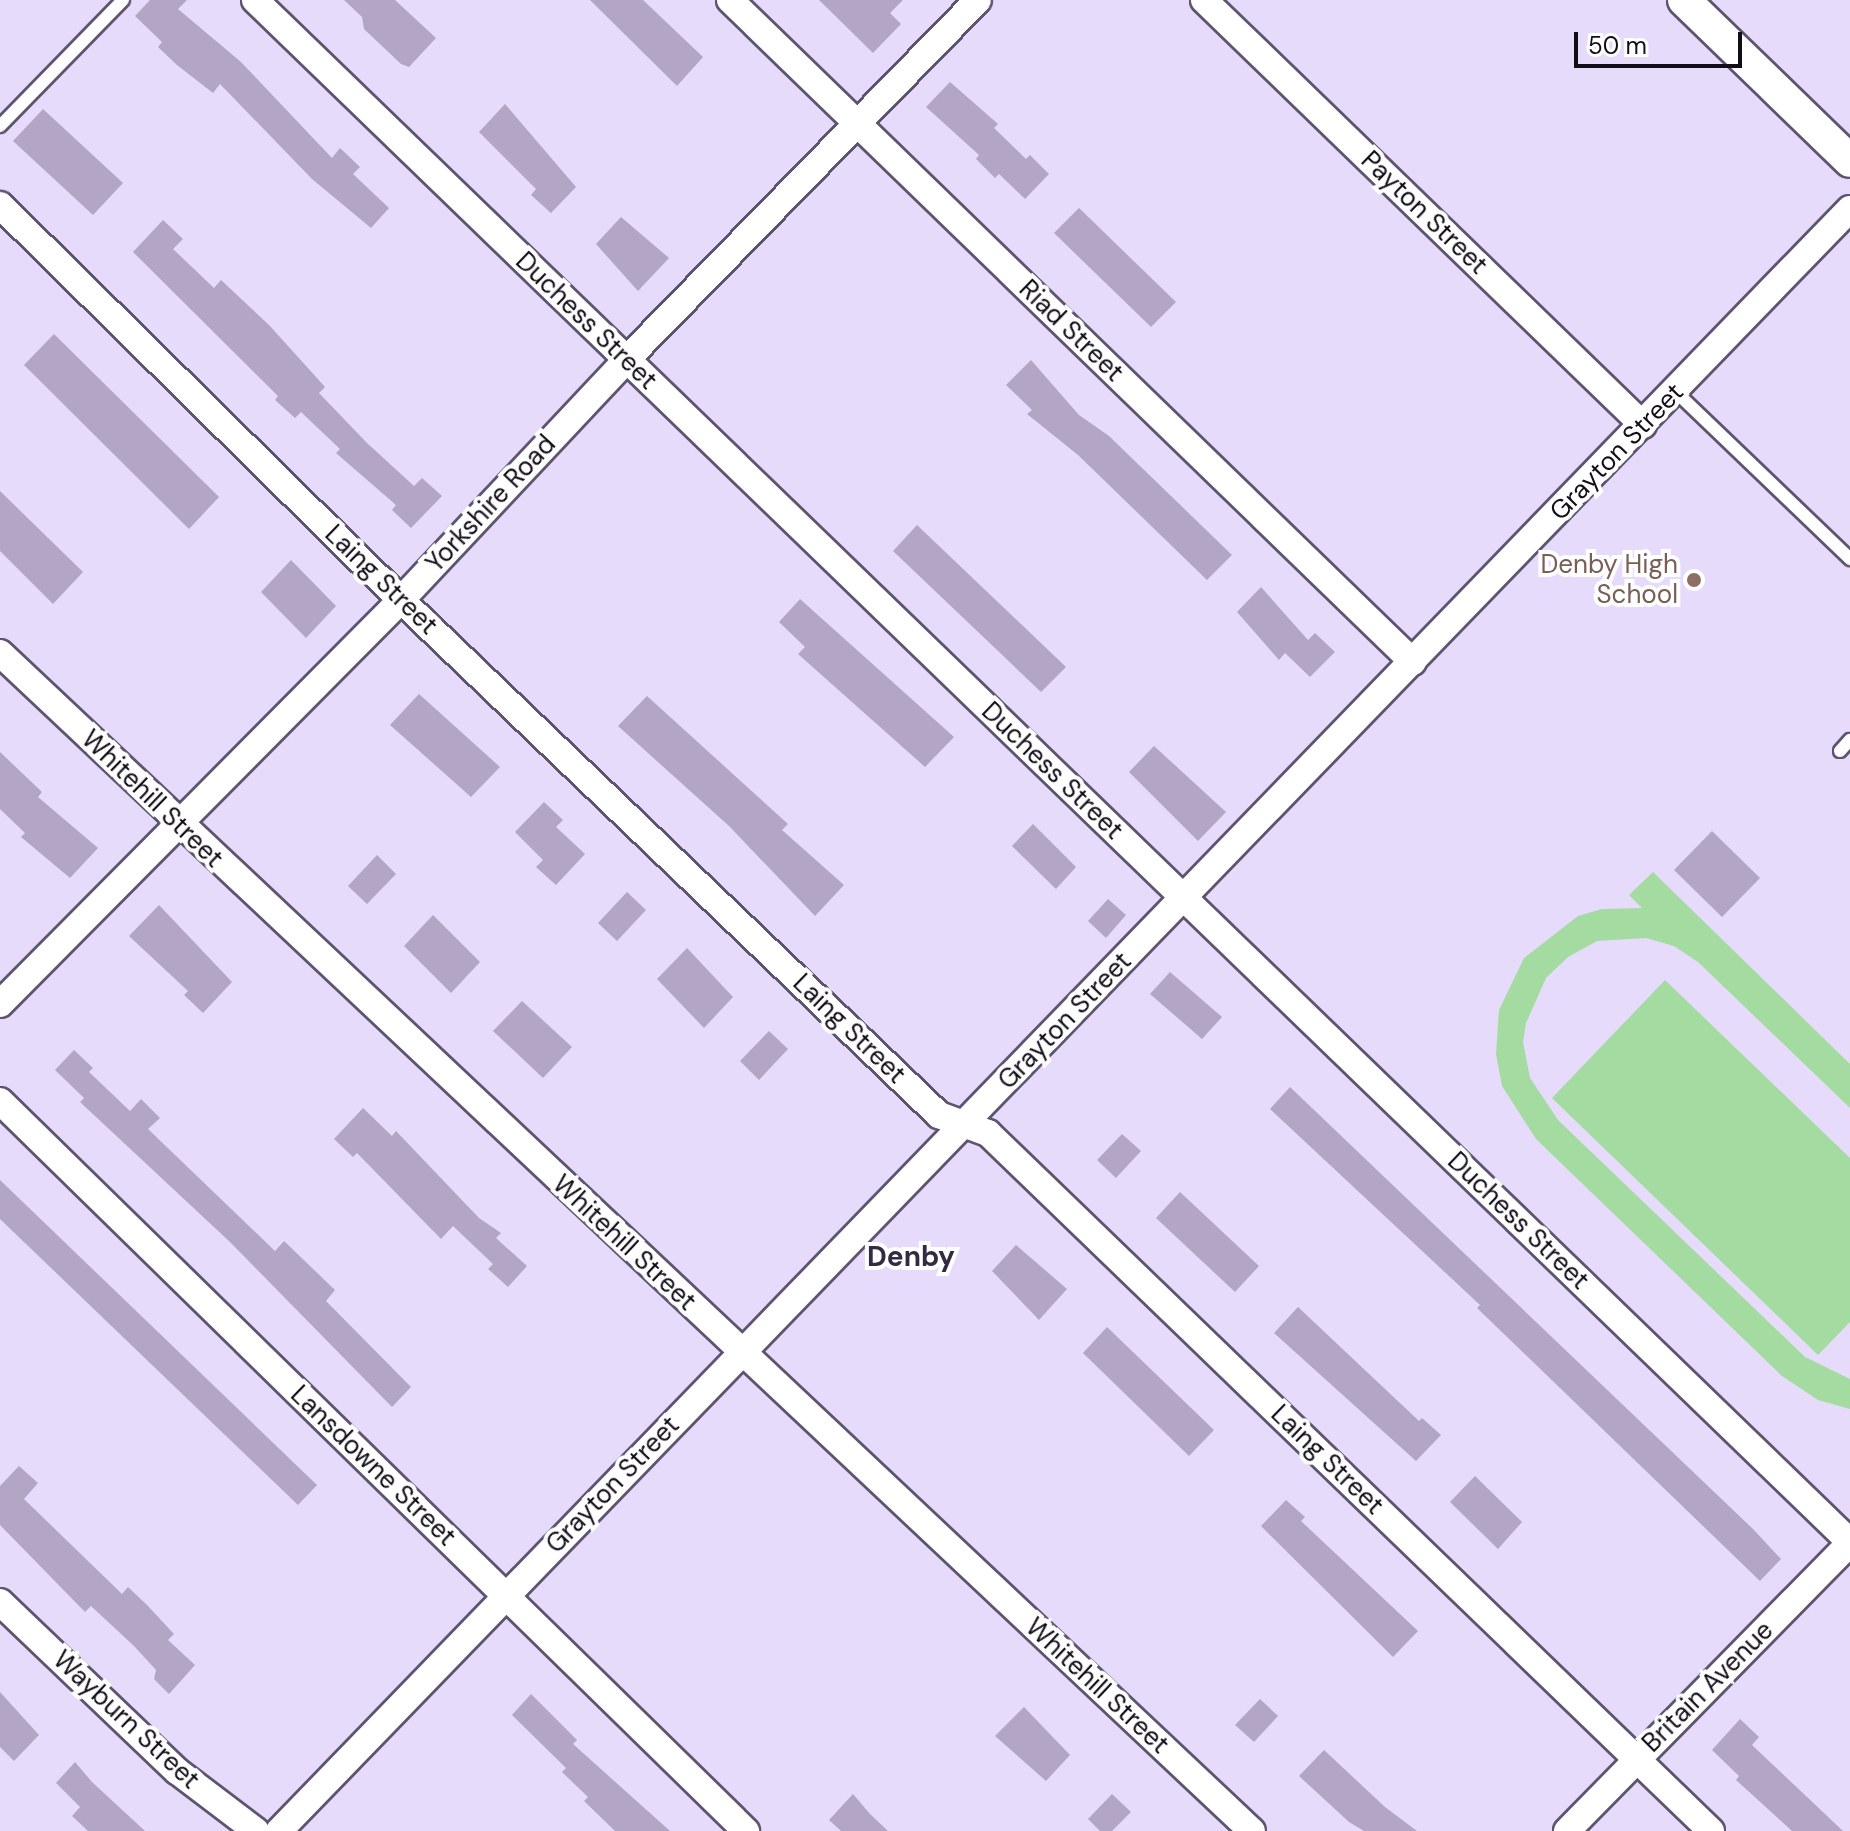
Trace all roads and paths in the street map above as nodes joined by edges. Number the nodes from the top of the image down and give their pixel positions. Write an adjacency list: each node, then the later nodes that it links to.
1 (123, 0): 8 (lane)
2 (255, 0): 12 (street, Duchess Street)
3 (730, 0): 7 (street, Riad Street)
4 (978, 0): 7 (street, Yorkshire Road)
5 (1204, 0): 14 (street, Payton Street)
6 (1684, 0): 9 (street)
7 (859, 125): 12 (street, Yorkshire Road); 18 (street, Riad Street)
8 (0, 126)
9 (1850, 161)
10 (0, 205): 16 (street, Laing Street)
11 (1850, 209): 13 (street, Grayton Street)
12 (626, 360): 16 (street, Yorkshire Road); 22 (street, Duchess Street)
13 (1675, 391): 14 (street, Grayton Street); 15 (lane)
14 (1643, 425): 18 (street, Grayton Street)
15 (1850, 559)
16 (401, 600): 21 (street, Yorkshire Road); 25 (street, Laing Street)
17 (0, 653): 21 (street, Whitehill Street)
18 (1413, 662): 22 (street, Grayton Street)
19 (1850, 740): 20 (lane)
20 (1840, 751)
21 (176, 823): 23 (street, Yorkshire Road); 26 (street, Whitehill Street)
22 (1184, 899): 25 (street, Grayton Street); 27 (street, Duchess Street)
23 (0, 1004)
24 (0, 1101): 28 (street, Lansdowne Street)
25 (964, 1125): 26 (street, Grayton Street); 30 (street, Laing Street)
26 (742, 1353): 28 (street, Grayton Street); 34 (street, Whitehill Street)
27 (1850, 1542): 30 (street, Britain Avenue)
28 (506, 1596): 32 (street, Grayton Street); 33 (street, Lansdowne Street)
29 (0, 1602): 31 (street, Wayburn Street)
30 (1637, 1759): 35 (street, Britain Avenue); 36 (street, Laing Street)
31 (256, 1831)
32 (279, 1831)
33 (746, 1831)
34 (1252, 1831)
35 (1567, 1831)
36 (1711, 1831)

